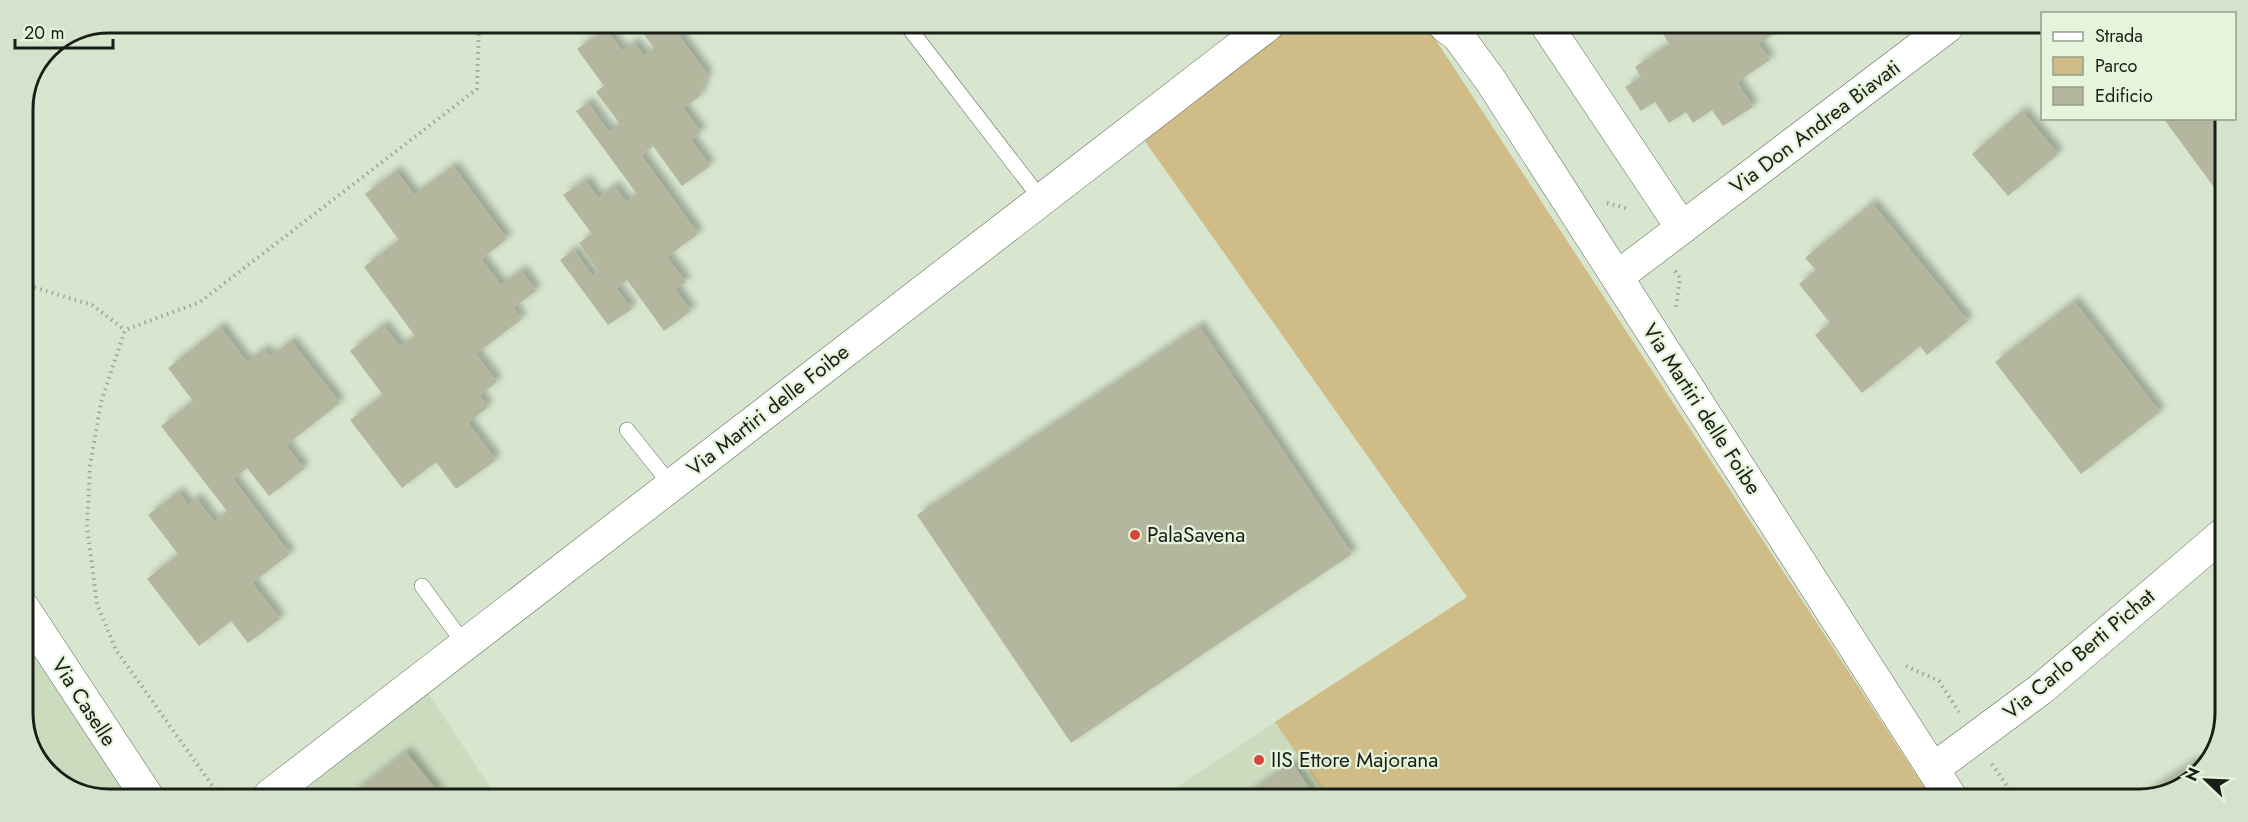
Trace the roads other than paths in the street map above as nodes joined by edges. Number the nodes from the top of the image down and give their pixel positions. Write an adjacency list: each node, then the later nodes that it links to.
1 (913, 33): 6 (lane)
2 (1258, 33): 6 (street, Via Martiri delle Foibe)
3 (1454, 33): 8 (street, Via Martiri delle Foibe)
4 (1551, 33): 7 (street)
5 (1939, 33): 7 (street, Via Don Andrea Biavati)
6 (1041, 199): 10 (street, Via Martiri delle Foibe)
7 (1671, 236): 8 (street, Via Don Andrea Biavati)
8 (1617, 277): 15 (street, Via Martiri delle Foibe)
9 (627, 430): 10 (lane)
10 (671, 485): 14 (street, Via Martiri delle Foibe)
11 (2215, 541): 15 (street, Via Carlo Berti Pichat)
12 (422, 586): 14 (lane)
13 (33, 624): 16 (street, Via Caselle)
14 (465, 645): 17 (street, Via Martiri delle Foibe)
15 (1933, 769): 18 (street, Via Martiri delle Foibe)
16 (142, 789)
17 (278, 789)
18 (1946, 789)

